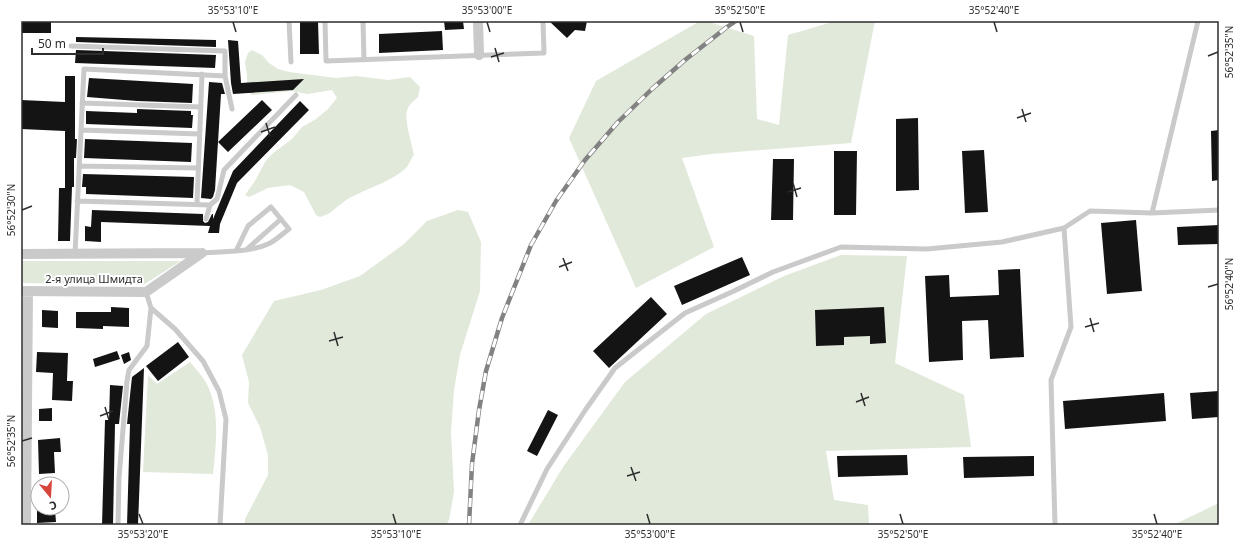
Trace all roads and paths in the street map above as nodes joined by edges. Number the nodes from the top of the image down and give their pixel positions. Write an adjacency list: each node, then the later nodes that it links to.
1 (289, 21): 10 (lane)
2 (325, 21): 9 (lane)
3 (363, 21): 9 (lane)
4 (478, 21): 8 (street)
5 (543, 21): 8 (lane)
6 (1198, 21): 25 (lane)
7 (71, 46): 12 (lane)
8 (479, 55): 9 (lane)
9 (364, 60)
10 (291, 62)
11 (202, 74): 12 (lane); 14 (lane); 15 (lane)
12 (225, 76): 16 (lane)
13 (296, 95): 23 (lane)
14 (82, 103): 15 (lane); 17 (lane)
15 (200, 107): 18 (lane)
16 (232, 109)
17 (81, 130): 18 (lane); 19 (lane)
18 (199, 134): 20 (lane)
19 (79, 166): 20 (lane); 21 (lane)
20 (198, 168): 22 (lane)
21 (77, 201): 22 (lane); 33 (lane)
22 (197, 204): 23 (lane)
23 (210, 205): 26 (lane)
24 (1219, 210): 25 (lane)
25 (1152, 213): 28 (lane)
26 (206, 219)
27 (281, 219): 29 (lane); 29 (lane); 30 (lane)
28 (1064, 228): 40 (lane); 41 (lane)
29 (245, 250): 30 (lane)
30 (236, 251): 31 (lane)
31 (202, 253): 33 (street); 35 (street, 2-я улица Шмидта)
32 (21, 254): 33 (street)
33 (75, 254)
34 (24, 291): 35 (street, 2-я улица Шмидта); 37 (street)
35 (146, 292): 36 (lane)
36 (151, 308): 38 (lane); 39 (lane)
37 (26, 525)
38 (118, 525)
39 (220, 525)
40 (520, 525)
41 (1055, 525)

